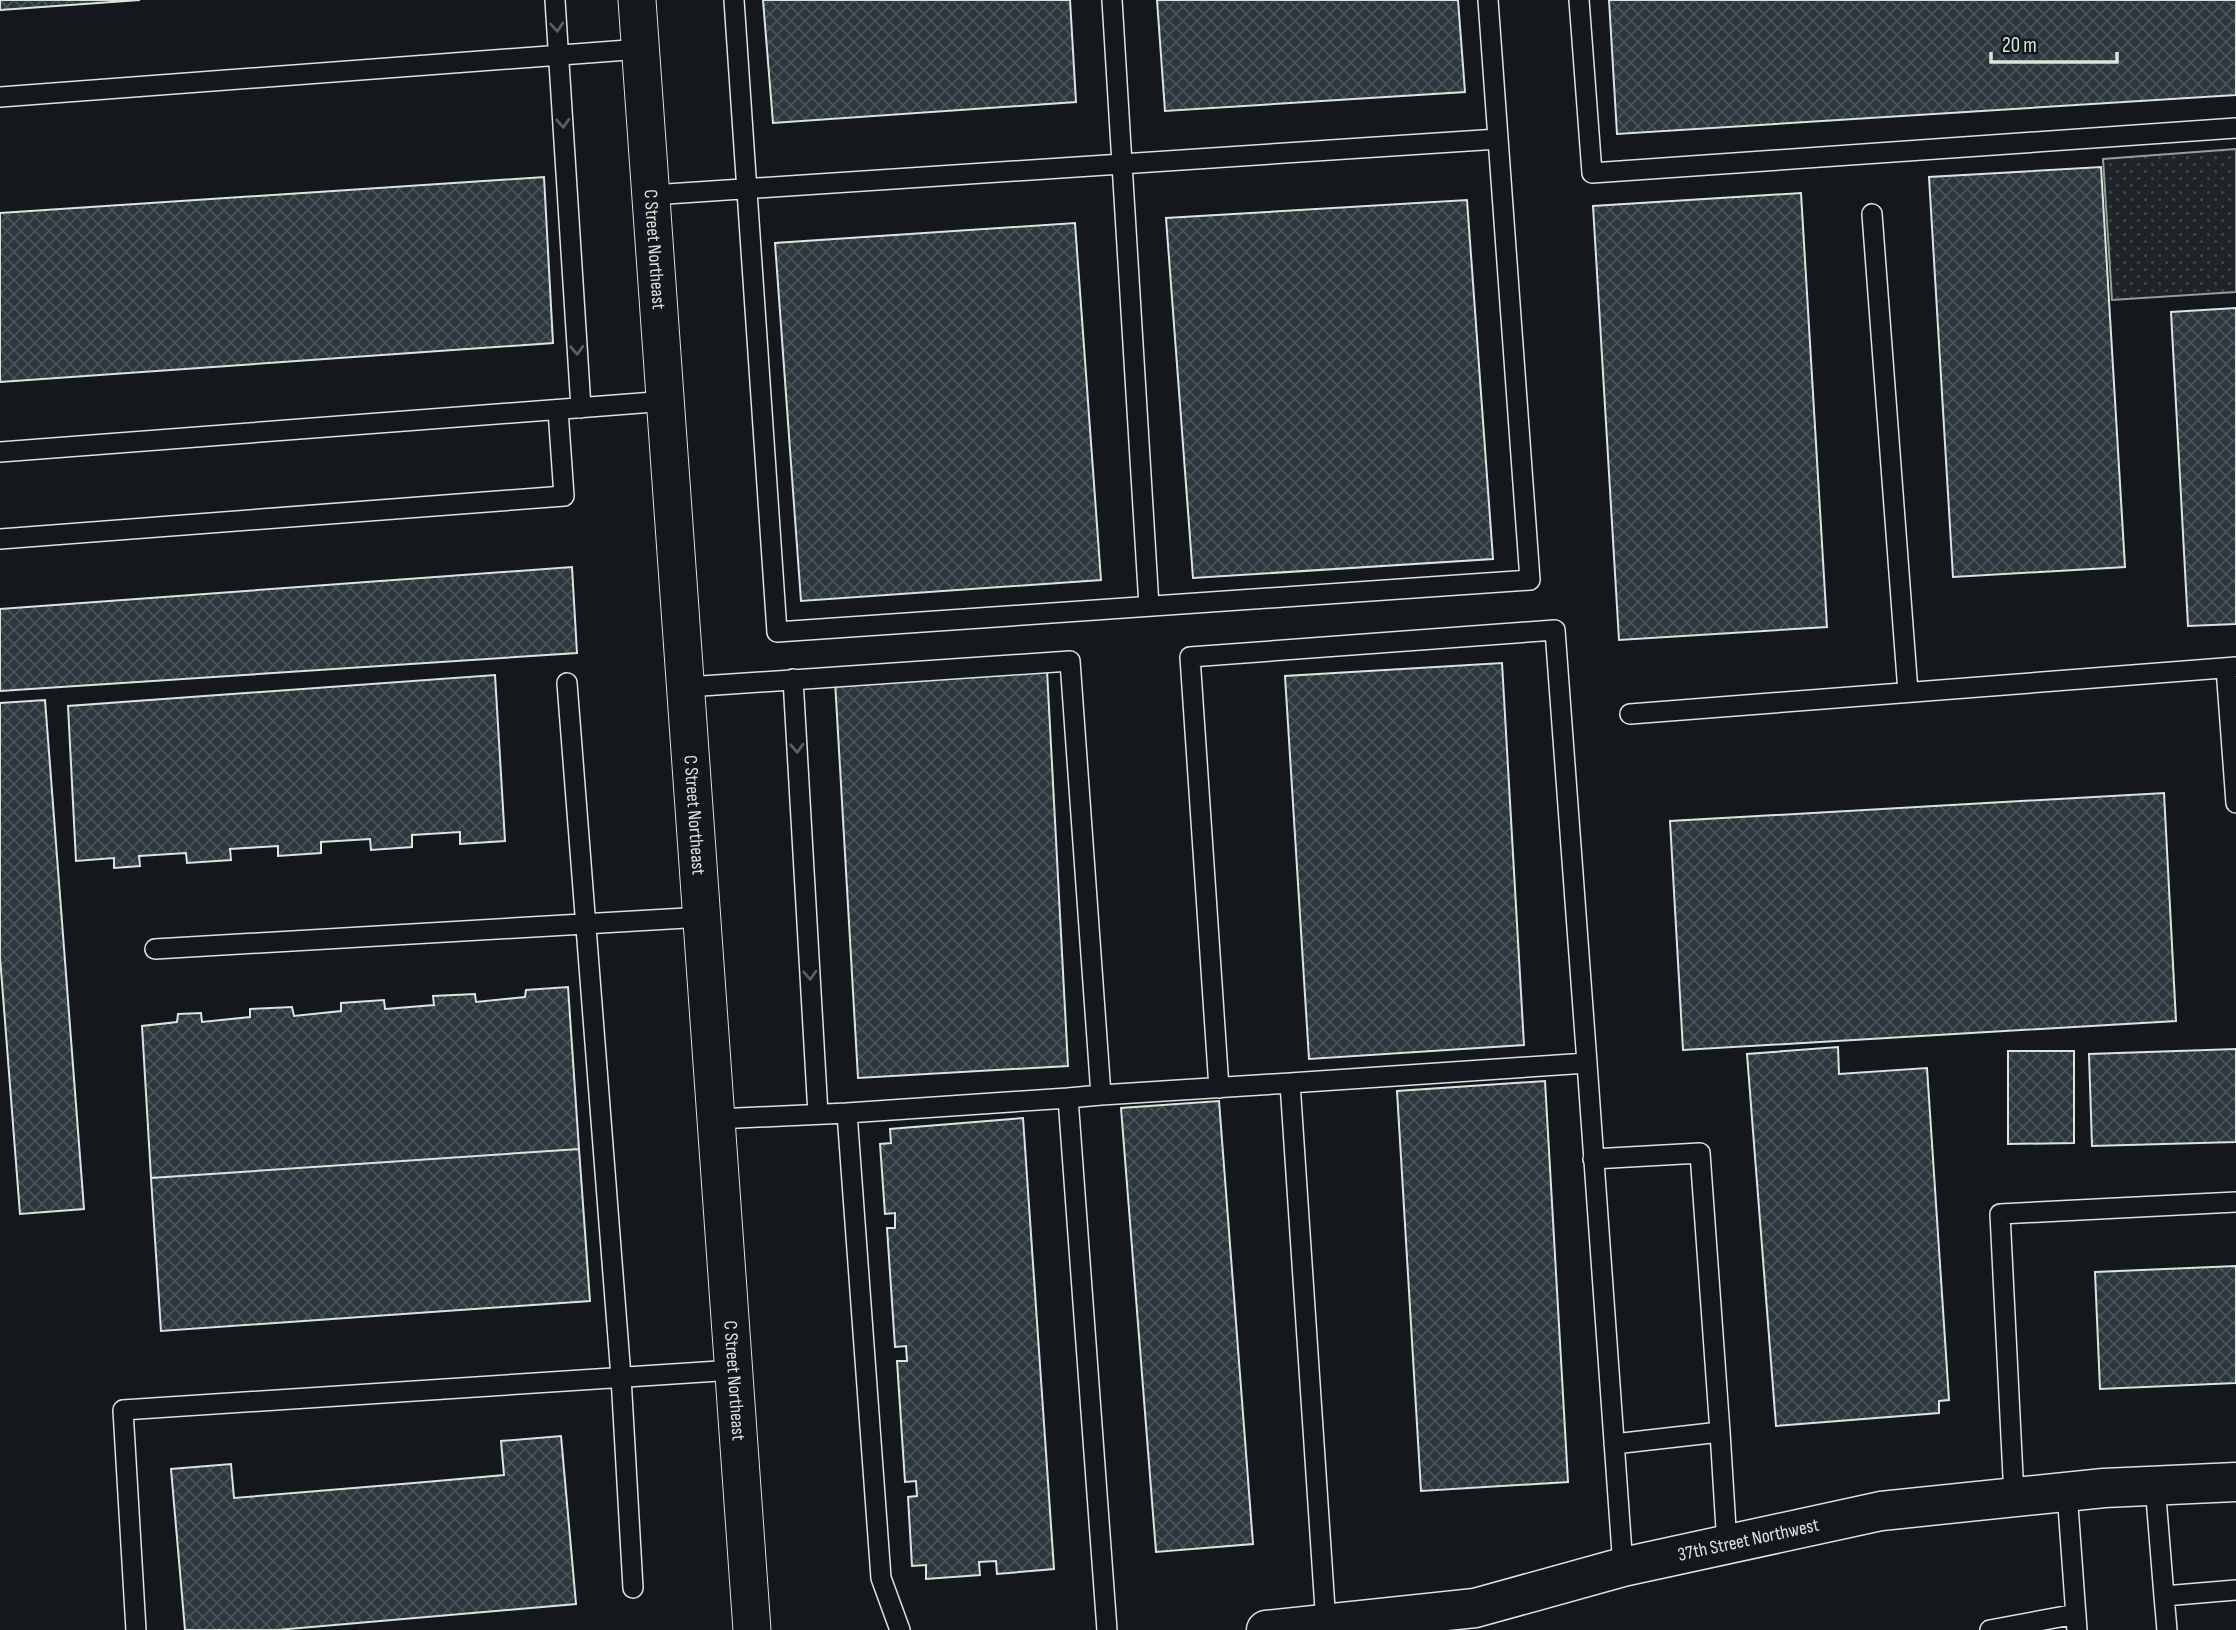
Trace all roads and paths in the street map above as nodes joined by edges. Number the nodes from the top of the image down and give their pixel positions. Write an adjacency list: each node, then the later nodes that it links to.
1 (555, 0): 8 (lane, one-way to 8)
2 (637, 0): 7 (street, C Street Northeast)
3 (734, 0): 13 (lane)
4 (1112, 0): 12 (lane)
5 (1488, 0): 11 (lane)
6 (1580, 0): 10 (lane)
7 (641, 49): 8 (lane); 14 (street, C Street Northeast)
8 (559, 55): 9 (lane); 17 (lane, one-way to 17)
9 (0, 97)
10 (2236, 128)
11 (1498, 139): 12 (lane); 21 (lane)
12 (1122, 164): 13 (lane); 21 (lane)
13 (747, 189): 14 (lane); 21 (lane)
14 (652, 195): 16 (street, C Street Northeast)
15 (1872, 214): 26 (lane)
16 (667, 401): 17 (lane); 25 (street, C Street Northeast)
17 (581, 408): 18 (lane)
18 (558, 410): 19 (lane); 20 (lane)
19 (0, 452)
20 (0, 539)
21 (1149, 606)
22 (2231, 667): 26 (lane); 28 (lane)
23 (793, 679): 25 (lane); 35 (lane); 38 (lane, one-way to 38)
24 (567, 683): 30 (lane)
25 (687, 687): 29 (street, C Street Northeast)
26 (1908, 692): 27 (lane)
27 (1630, 714)
28 (2236, 803)
29 (703, 917): 30 (lane); 39 (street, C Street Northeast)
30 (586, 923): 31 (lane); 43 (lane)
31 (155, 949)
32 (1587, 1063): 33 (lane); 34 (lane); 40 (lane)
33 (1290, 1083): 34 (lane); 57 (lane)
34 (1219, 1088): 35 (lane)
35 (1101, 1095): 36 (lane)
36 (1069, 1098): 37 (lane); 61 (lane)
37 (847, 1113): 38 (lane); 60 (lane)
38 (818, 1114): 39 (lane)
39 (717, 1119): 42 (street, C Street Northeast)
40 (1594, 1159): 44 (lane); 45 (lane)
41 (2236, 1202): 49 (lane)
42 (734, 1370): 43 (lane); 59 (street, C Street Northeast)
43 (621, 1377): 52 (lane); 58 (lane)
44 (1720, 1432): 45 (lane); 50 (lane)
45 (1614, 1444): 51 (lane)
46 (2236, 1482): 47 (main road, 37th Street Northwest)
47 (2155, 1485): 48 (main road, 37th Street Northwest); 54 (lane)
48 (2067, 1492): 49 (main road, 37th Street Northwest); 56 (lane)
49 (2014, 1497): 50 (main road, 37th Street Northwest)
50 (1727, 1545): 51 (main road, 37th Street Northwest)
51 (1622, 1567): 55 (main road, 37th Street Northwest)
52 (633, 1588)
53 (2236, 1590): 54 (lane)
54 (2164, 1596): 64 (lane)
55 (1412, 1622): 57 (main road, 37th Street Northwest)
56 (2076, 1622): 63 (lane)
57 (1326, 1624): 62 (main road, 37th Street Northwest)
58 (136, 1630)
59 (752, 1630)
60 (900, 1630)
61 (1107, 1630)
62 (1266, 1630)
63 (1990, 1630)
64 (2167, 1630)

